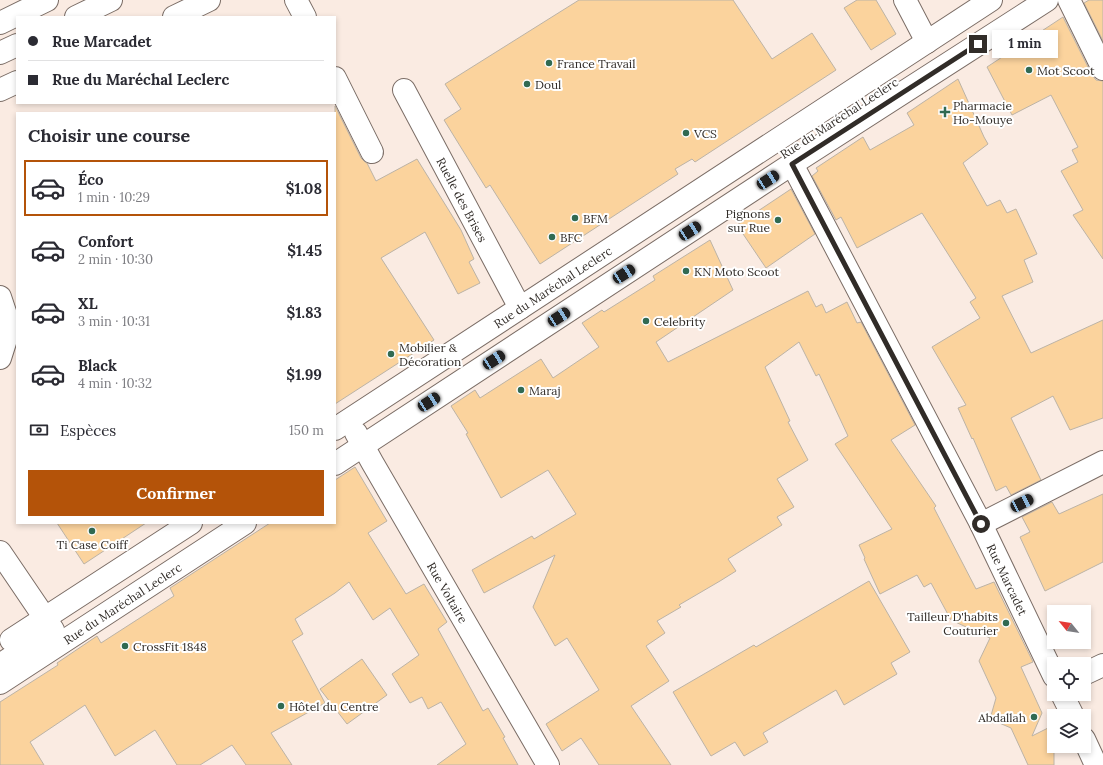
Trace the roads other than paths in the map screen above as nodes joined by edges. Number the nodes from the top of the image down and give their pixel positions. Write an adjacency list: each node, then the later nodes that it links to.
1 (47, 0): 13 (street)
2 (111, 0): 10 (street)
3 (210, 0): 11 (street)
4 (296, 0): 12 (street)
5 (905, 0): 14 (street)
6 (991, 0): 14 (street, Rue du Maréchal Leclerc)
7 (1020, 0): 25 (street, Rue du Maréchal Leclerc)
8 (1047, 0): 21 (street, Rue du Maréchal Leclerc)
9 (1069, 0): 17 (street)
10 (78, 16)
11 (176, 16)
12 (304, 16)
13 (0, 23)
14 (927, 42): 23 (street, Rue du Maréchal Leclerc)
15 (16, 46): 16 (street)
16 (0, 54)
17 (1103, 69)
18 (336, 80): 20 (street)
19 (404, 90): 23 (street, Ruelle des Brises)
20 (372, 152)
21 (792, 164): 25 (street, Rue du Maréchal Leclerc); 32 (street, Rue Marcadet)
22 (0, 297): 24 (street)
23 (520, 308): 25 (street, Rue du Maréchal Leclerc)
24 (0, 358)
25 (351, 432): 26 (street, Rue du Maréchal Leclerc); 27 (street, Rue du Maréchal Leclerc); 42 (street, Rue Voltaire)
26 (336, 445)
27 (336, 462)
28 (1103, 462): 32 (street)
29 (190, 524): 34 (street, Rue du Maréchal Leclerc)
30 (215, 524): 34 (street, Rue du Maréchal Leclerc)
31 (243, 524): 34 (street, Rue du Maréchal Leclerc)
32 (981, 524): 36 (street, Rue Marcadet)
33 (0, 552): 34 (street)
34 (53, 630): 35 (street, Rue du Maréchal Leclerc); 37 (street, Rue du Maréchal Leclerc); 40 (street, Rue du Maréchal Leclerc)
35 (0, 646)
36 (1047, 661)
37 (0, 664)
38 (1103, 665): 39 (street)
39 (1091, 671)
40 (0, 683)
41 (1090, 753): 43 (street)
42 (548, 765)
43 (1096, 765)

